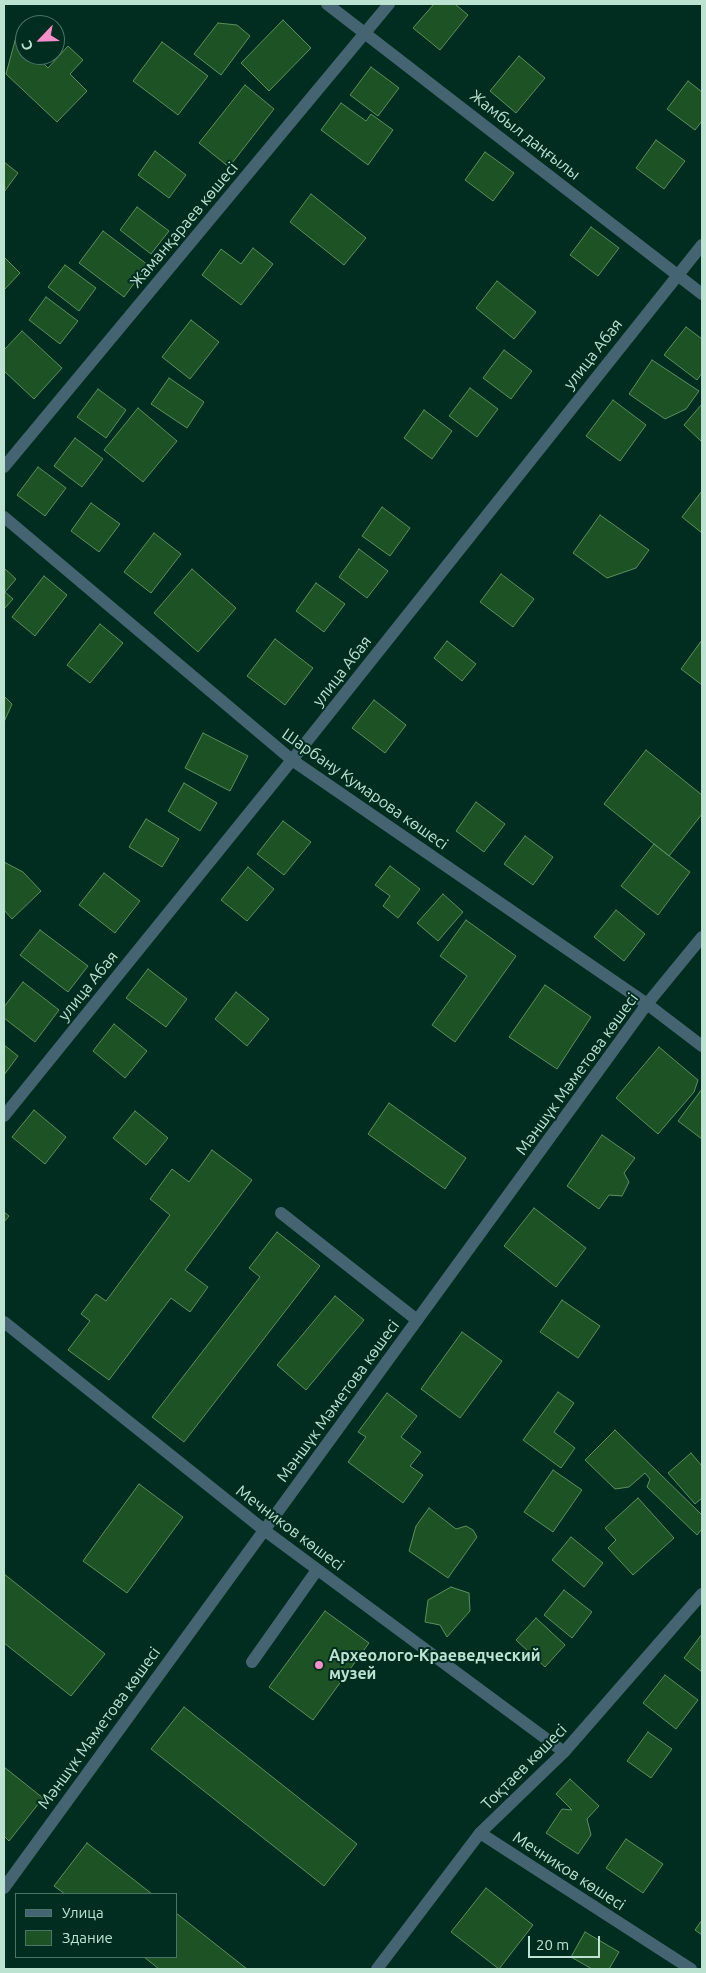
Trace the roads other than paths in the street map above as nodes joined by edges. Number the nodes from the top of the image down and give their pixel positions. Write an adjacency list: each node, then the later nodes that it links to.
1 (327, 4): 3 (street, Жамбыл даңғылы)
2 (389, 4): 3 (street, Жаманқараев көшесі)
3 (365, 33): 5 (street, Жамбыл даңғылы); 7 (street, Жаманқараев көшесі)
4 (702, 245): 5 (street, улица Абая)
5 (678, 273): 6 (street, Жамбыл даңғылы); 9 (street, улица Абая)
6 (702, 294)
7 (4, 467)
8 (4, 517): 9 (street, Шарбану Кумарова көшесі)
9 (292, 760): 11 (street, Шарбану Кумарова көшесі); 13 (street, улица Абая)
10 (702, 937): 11 (street, Мәншүк Мәметова көшесі)
11 (648, 1004): 12 (street, Шарбану Кумарова көшесі); 15 (street, Мәншүк Мәметова көшесі)
12 (702, 1046)
13 (4, 1116)
14 (281, 1213): 15 (street)
15 (417, 1320): 17 (street, Мәншүк Мәметова көшесі)
16 (4, 1322): 17 (street, Мечников көшесі)
17 (264, 1530): 18 (street, Мечников көшесі); 23 (street, Мәншүк Мәметова көшесі)
18 (317, 1570): 20 (street); 21 (street, Мечников көшесі)
19 (702, 1594): 21 (street, Тоқтаев көшесі)
20 (252, 1662)
21 (564, 1752): 22 (street, Тоқтаев көшесі)
22 (480, 1833): 24 (street, Тоқтаев көшесі); 25 (street, Мечников көшесі)
23 (4, 1888)
24 (377, 1969)
25 (691, 1969)

